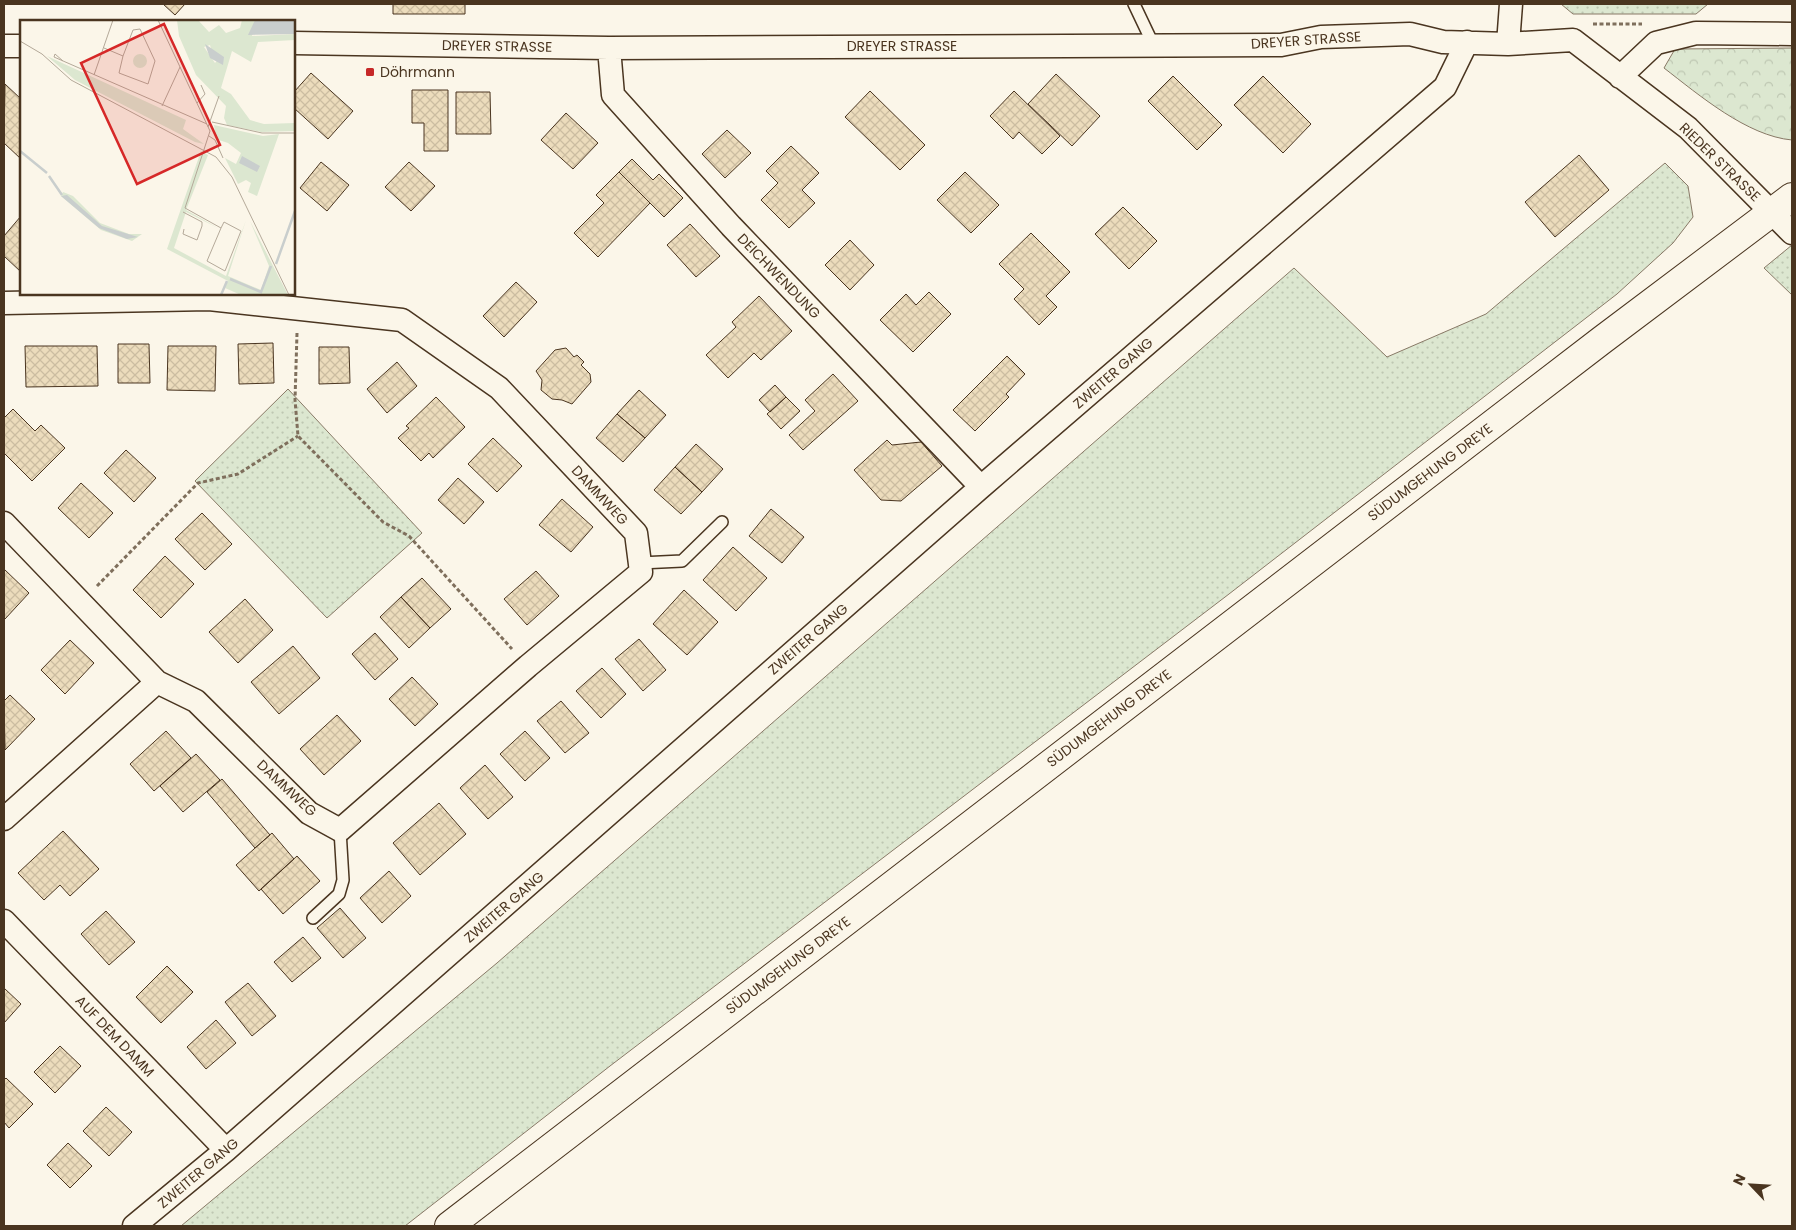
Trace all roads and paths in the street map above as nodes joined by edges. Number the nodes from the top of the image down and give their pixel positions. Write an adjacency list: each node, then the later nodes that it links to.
1 (1134, 4): 6 (lane)
2 (1511, 4): 7 (street)
3 (1792, 34): 11 (street)
4 (1467, 42): 6 (street, DREYER STRASSE); 7 (street, DREYER STRASSE); 17 (street, ZWEITER GANG)
5 (295, 43): 10 (street, DREYER STRASSE)
6 (1153, 44): 10 (street, DREYER STRASSE)
7 (1508, 44): 11 (street, RIEDER STRASSE)
8 (4, 46): 9 (street)
9 (20, 46)
10 (609, 48): 17 (street, DEICHWENDUNG)
11 (1620, 77): 12 (street, RIEDER STRASSE)
12 (1782, 205): 13 (street, RIEDER STRASSE); 30 (main road, SÜDUMGEHUNG DREYE)
13 (1792, 233)
14 (4, 303): 15 (street, DAMMWEG)
15 (297, 309): 16 (path); 20 (street, DAMMWEG)
16 (298, 436): 21 (path); 22 (path)
17 (981, 487): 28 (street, ZWEITER GANG)
18 (4, 522): 21 (street, DAMMWEG)
19 (722, 522): 20 (lane)
20 (640, 563): 22 (street)
21 (80, 603): 23 (street, DAMMWEG)
22 (528, 666): 25 (street)
23 (157, 682): 24 (street); 25 (street, DAMMWEG)
24 (4, 819)
25 (340, 830): 26 (lane)
26 (313, 918)
27 (4, 921): 28 (street, AUF DEM DAMM)
28 (226, 1150): 29 (street, ZWEITER GANG)
29 (134, 1226)
30 (448, 1226)

